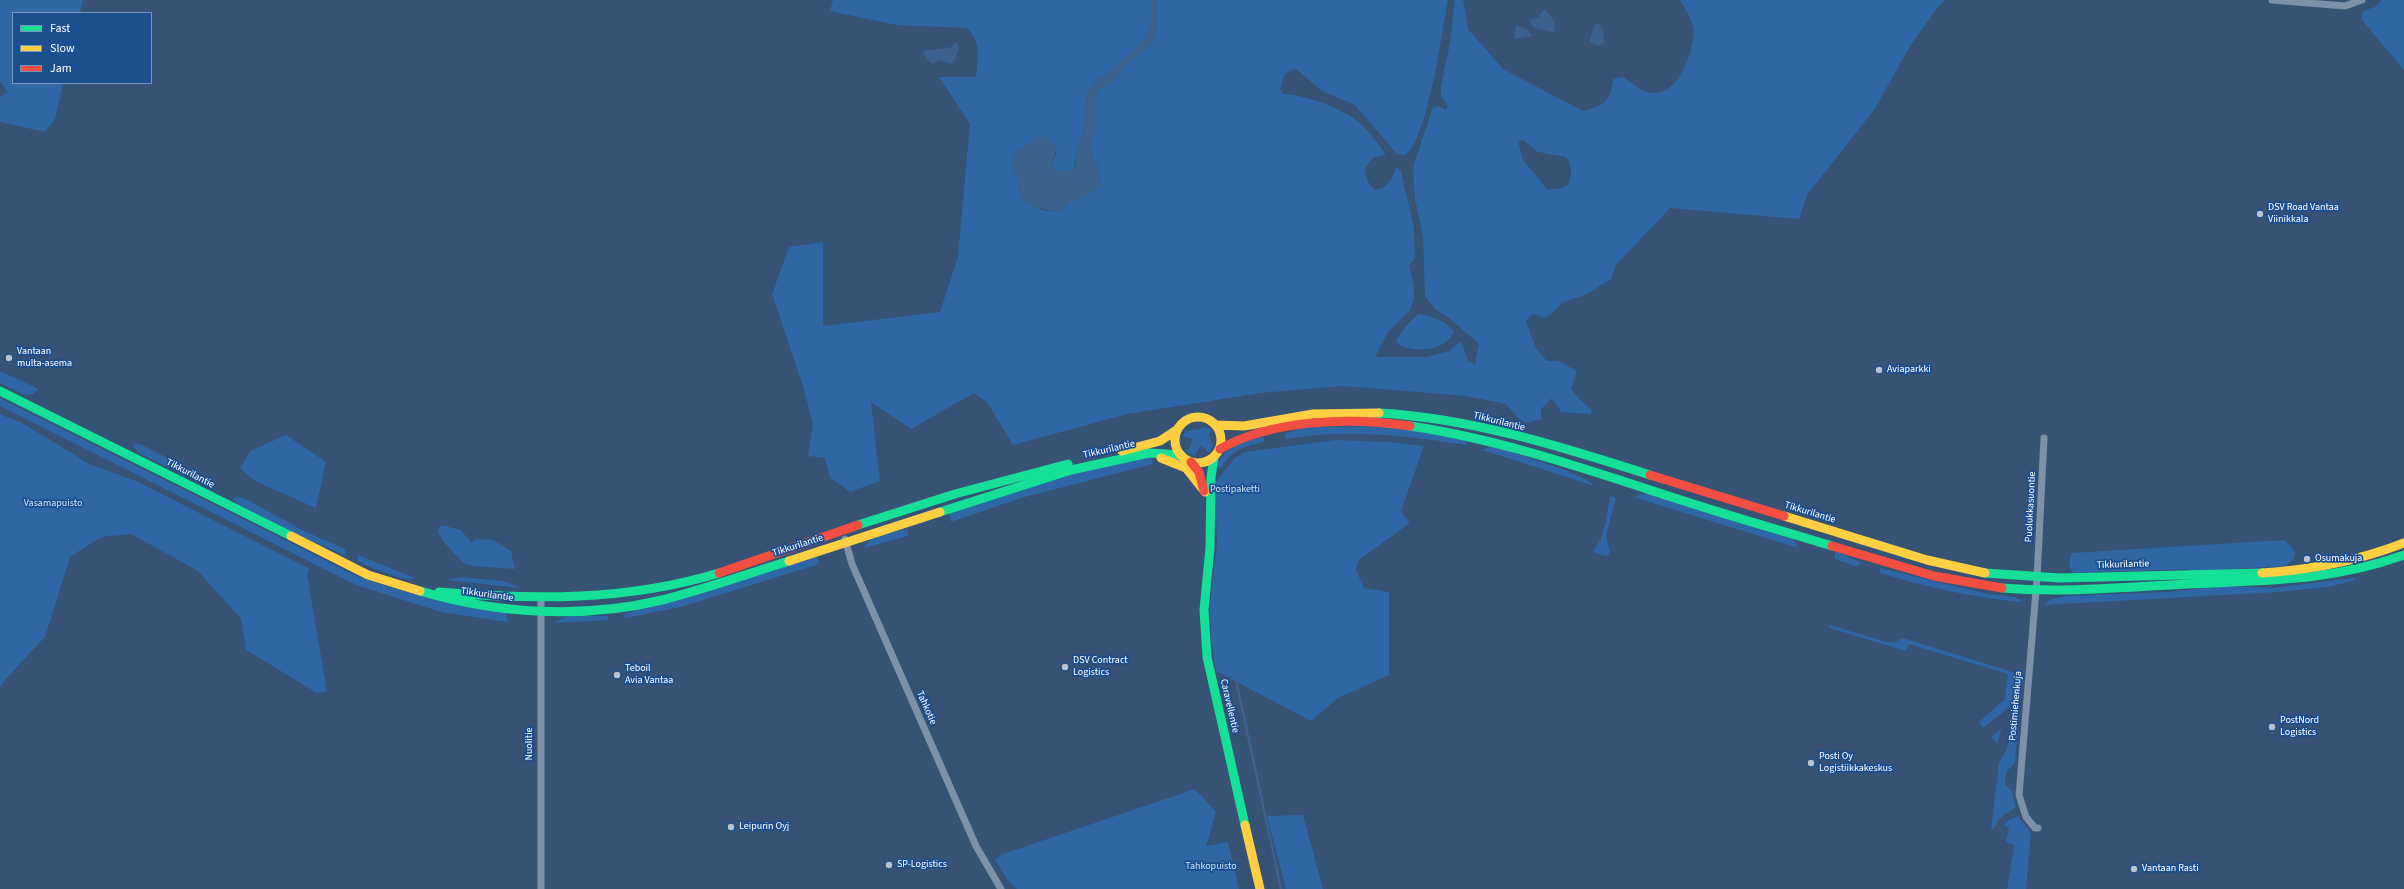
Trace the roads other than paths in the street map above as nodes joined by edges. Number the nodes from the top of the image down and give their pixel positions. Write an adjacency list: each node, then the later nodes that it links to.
1 (2272, 0): 2 (street)
2 (2362, 0)
3 (0, 390): 19 (main road, Tikkurilantie)
4 (1215, 425): 5 (main road); 7 (main road); 18 (main road, Tikkurilantie)
5 (1178, 429): 9 (main road); 14 (main road, Tikkurilantie)
6 (2044, 438): 18 (street, Puolukkasuontie)
7 (1220, 449): 10 (main road); 20 (main road, Tikkurilantie)
8 (1149, 453): 9 (main road, Tikkurilantie); 12 (main road); 15 (main road, Tikkurilantie)
9 (1181, 455): 11 (main road)
10 (1214, 458): 11 (main road); 13 (main road, Caravellentie)
11 (1191, 462): 12 (main road, Caravellentie)
12 (1204, 492): 13 (main road, Caravellentie)
13 (1211, 524): 26 (main road, Caravellentie)
14 (842, 530): 15 (street, Tahkotie); 21 (main road, Tikkurilantie)
15 (846, 543): 22 (main road, Tikkurilantie); 25 (street, Tahkotie)
16 (2400, 545): 17 (street); 18 (main road, Tikkurilantie)
17 (2404, 556): 20 (main road, Tikkurilantie)
18 (2037, 578): 20 (street, Postimiehenkuja)
19 (417, 590): 21 (main road, Tikkurilantie); 22 (main road, Tikkurilantie)
20 (2036, 591): 23 (street, Postimiehenkuja)
21 (541, 599): 22 (street, Nuolitie)
22 (541, 612): 24 (street, Nuolitie)
23 (2038, 828)
24 (541, 889)
25 (1001, 889)
26 (1260, 889)

